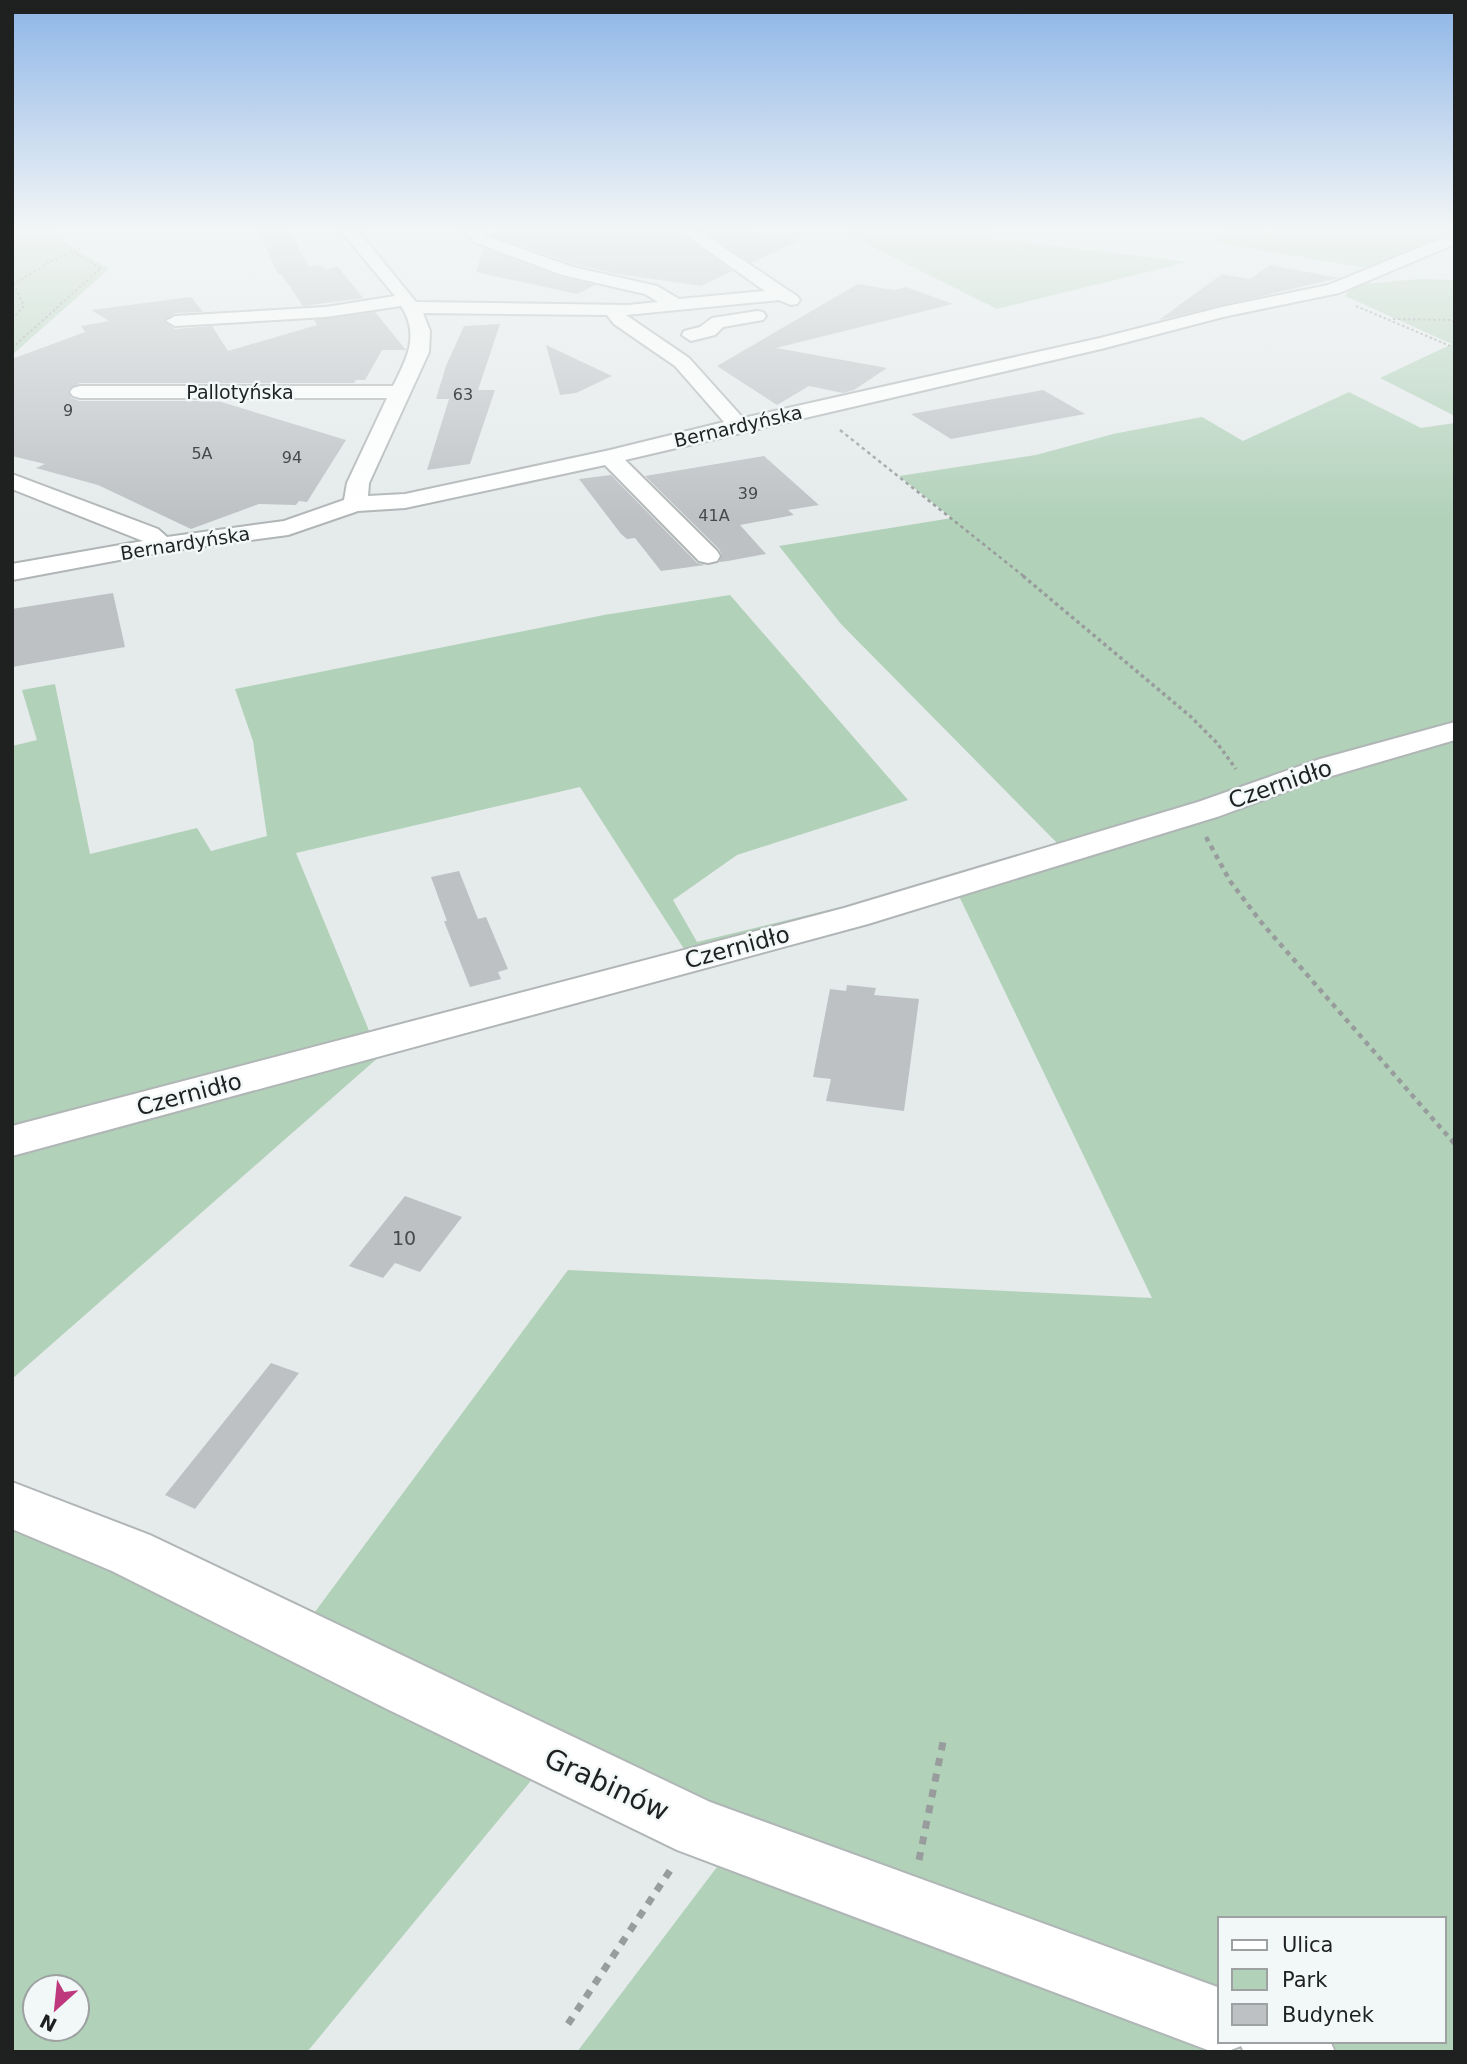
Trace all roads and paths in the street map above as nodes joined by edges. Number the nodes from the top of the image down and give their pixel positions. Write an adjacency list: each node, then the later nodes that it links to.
1 (35, 327): 8 (path)
2 (420, 327): 11 (street)
3 (631, 327): 13 (street)
4 (709, 327): 7 (street)
5 (1162, 327): 12 (street, Bernardyńska)
6 (1409, 327): 9 (path)
7 (691, 335)
8 (12, 348)
9 (1455, 348)
10 (80, 392): 11 (street, Pallotyńska)
11 (401, 392): 16 (street)
12 (803, 410): 13 (street, Bernardyńska); 21 (path)
13 (738, 425): 14 (street, Bernardyńska)
14 (610, 457): 16 (street, Bernardyńska); 18 (street)
15 (12, 481): 17 (street)
16 (355, 505): 17 (street, Bernardyńska)
17 (162, 545): 19 (street, Bernardyńska)
18 (708, 556)
19 (12, 572)
20 (1455, 731): 21 (street, Czernidło)
21 (1246, 793): 22 (street, Czernidło)
22 (1209, 809): 23 (street, Czernidło); 24 (path)
23 (12, 1141)
24 (1455, 1143)
25 (12, 1505): 27 (street, Grabinów)
26 (943, 1742): 28 (path)
27 (699, 1828): 28 (street, Grabinów); 30 (path)
28 (910, 1906): 29 (street, Grabinów)
29 (1218, 2020)
30 (568, 2024)
31 (1278, 2043): 32 (street)
32 (1301, 2052)

